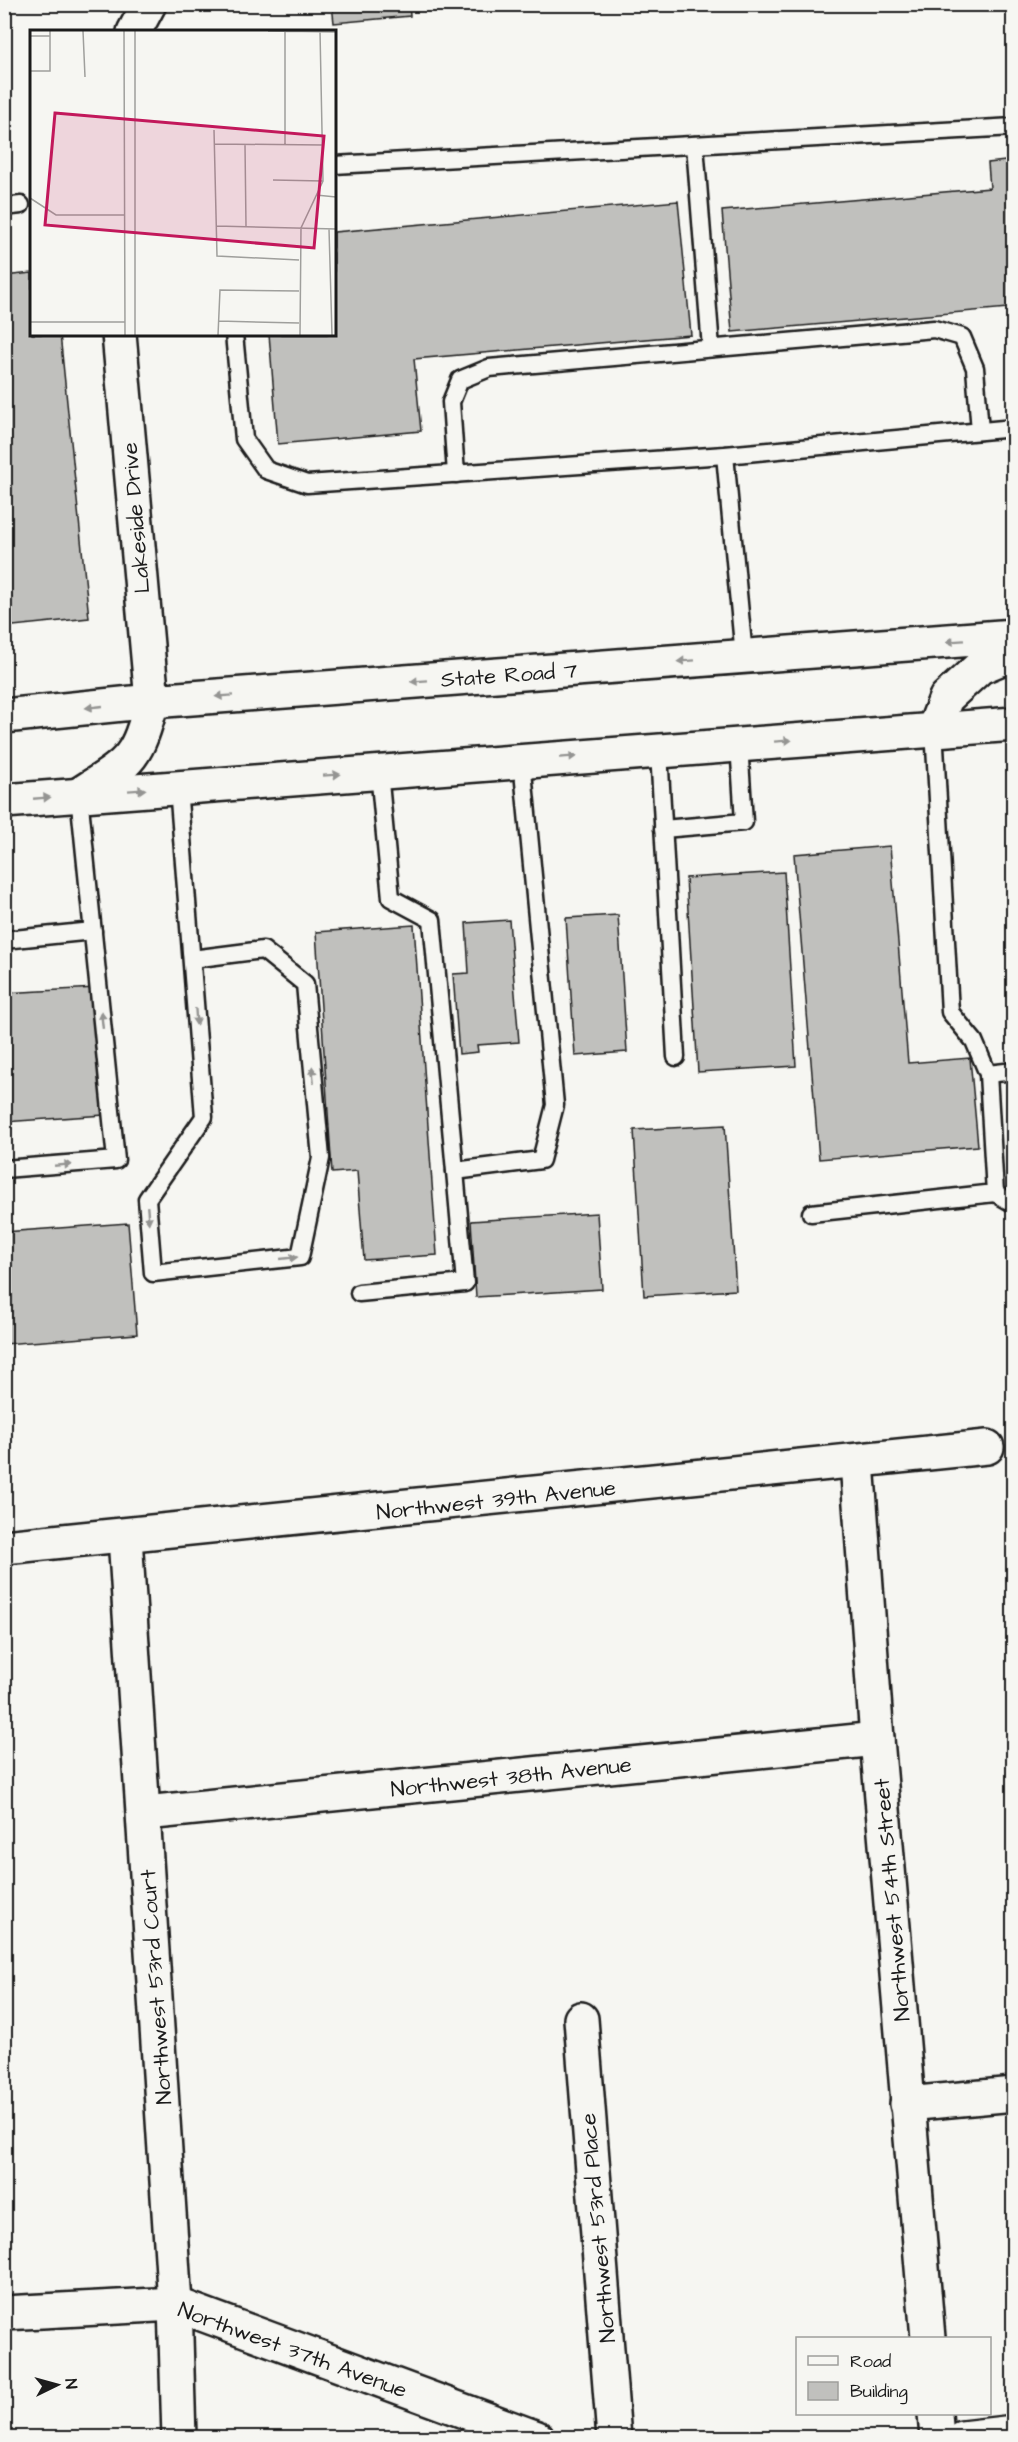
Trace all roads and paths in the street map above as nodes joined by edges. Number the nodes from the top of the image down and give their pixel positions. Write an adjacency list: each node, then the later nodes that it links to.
1 (149, 4): 2 (street)
2 (135, 30)
3 (1014, 128): 4 (lane)
4 (695, 145): 5 (lane); 8 (lane)
5 (336, 165)
6 (119, 336): 16 (street, Lakeside Drive)
7 (234, 336): 12 (lane)
8 (711, 348): 10 (lane); 12 (lane)
9 (1014, 428): 10 (lane)
10 (980, 431): 11 (lane)
11 (725, 455): 12 (lane); 15 (lane)
12 (456, 474)
13 (1014, 636): 15 (street, State Road 7, one-way to 15)
14 (1014, 653): 19 (street)
15 (744, 657): 16 (street, State Road 7, one-way to 16)
16 (152, 701): 17 (street, State Road 7, one-way to 17); 25 (street)
17 (4, 716)
18 (1014, 724): 19 (street)
19 (934, 729): 20 (street, one-way to 19); 33 (lane)
20 (739, 744): 21 (street); 27 (lane)
21 (659, 751): 22 (street, one-way to 21); 27 (lane)
22 (522, 761): 23 (street); 35 (lane)
23 (379, 772): 24 (street, one-way to 23); 35 (lane)
24 (178, 787): 25 (street, one-way to 24); 30 (lane)
25 (79, 795): 26 (street, one-way to 25); 28 (lane)
26 (4, 801)
27 (663, 829): 31 (lane)
28 (93, 931): 29 (lane); 34 (lane, one-way to 28)
29 (4, 940)
30 (192, 958): 30 (lane, one-way to 30)
31 (676, 1057)
32 (1014, 1071): 33 (lane)
33 (988, 1074): 36 (lane)
34 (4, 1169)
35 (455, 1171): 39 (lane)
36 (995, 1193): 37 (lane); 38 (lane)
37 (1014, 1204)
38 (811, 1213)
39 (359, 1293)
40 (987, 1447): 41 (street, Northwest 39th Avenue)
41 (857, 1462): 42 (street, Northwest 39th Avenue); 44 (street, Northwest 54th Street)
42 (125, 1537): 43 (street, Northwest 39th Avenue); 45 (street, Northwest 53rd Court)
43 (4, 1547)
44 (877, 1739): 45 (street, Northwest 38th Avenue); 48 (street, Northwest 54th Street)
45 (145, 1813): 49 (street, Northwest 53rd Court)
46 (581, 2019): 57 (street, Northwest 53rd Place)
47 (1014, 2094): 48 (street)
48 (908, 2104): 51 (street, Northwest 54th Street)
49 (175, 2304): 50 (street, Northwest 37th Avenue); 53 (street, Northwest 37th Avenue); 55 (street, Northwest 53rd Court)
50 (4, 2313)
51 (928, 2337)
52 (934, 2415): 58 (street)
53 (483, 2428): 56 (street, Northwest 37th Avenue)
54 (1014, 2432): 59 (street)
55 (180, 2438)
56 (537, 2438)
57 (614, 2438)
58 (937, 2438)
59 (962, 2438)

